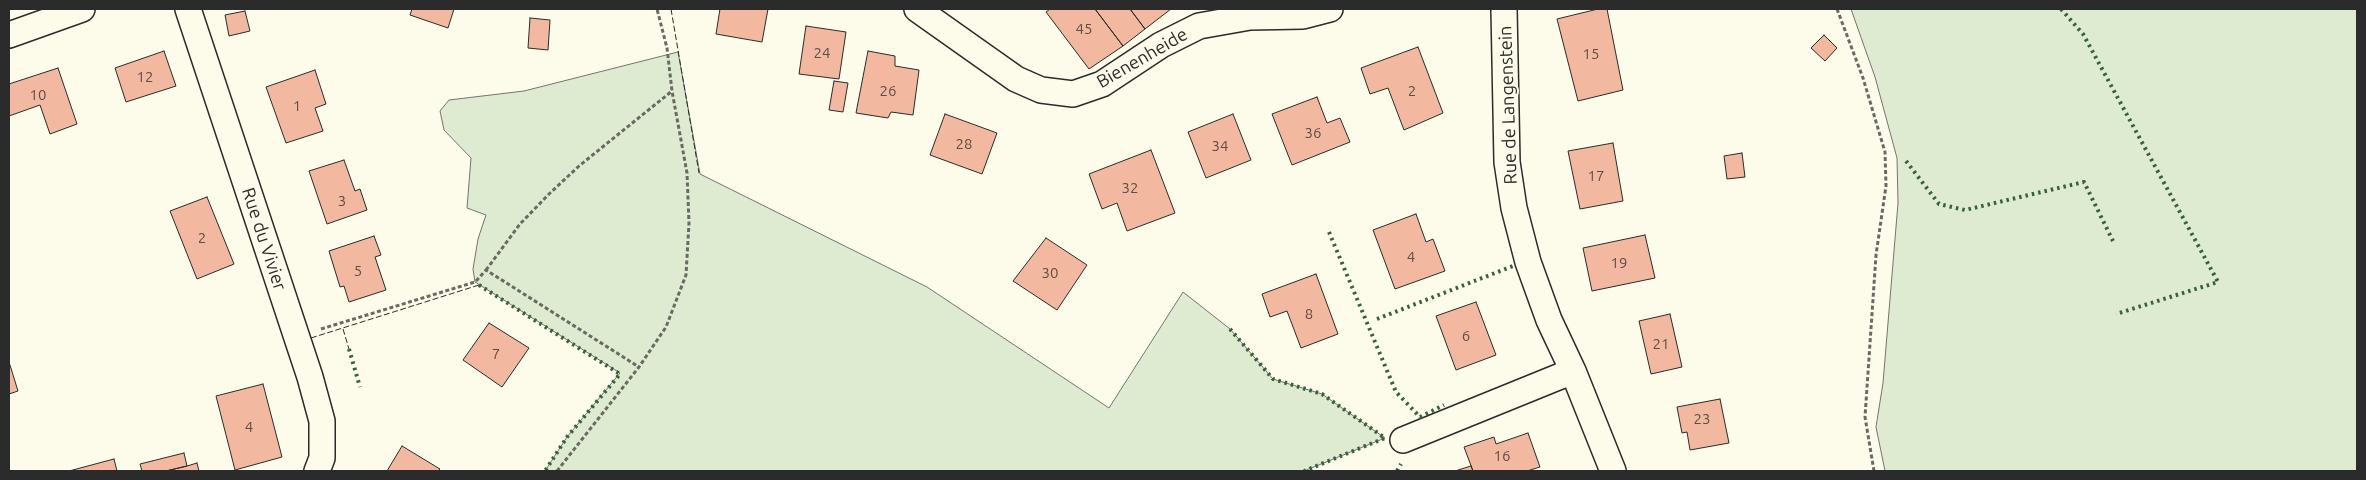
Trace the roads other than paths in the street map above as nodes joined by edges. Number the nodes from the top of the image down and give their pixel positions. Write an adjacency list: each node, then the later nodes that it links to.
1 (82, 9): 6 (street)
2 (188, 9): 9 (street, Rue du Vivier)
3 (917, 9): 4 (street, Bienenheide)
4 (1330, 9)
5 (1504, 9): 7 (street, Rue de Langenstein)
6 (9, 35)
7 (1573, 371): 8 (street); 10 (street, Rue de Langenstein)
8 (1403, 440)
9 (317, 471)
10 (1613, 471)

